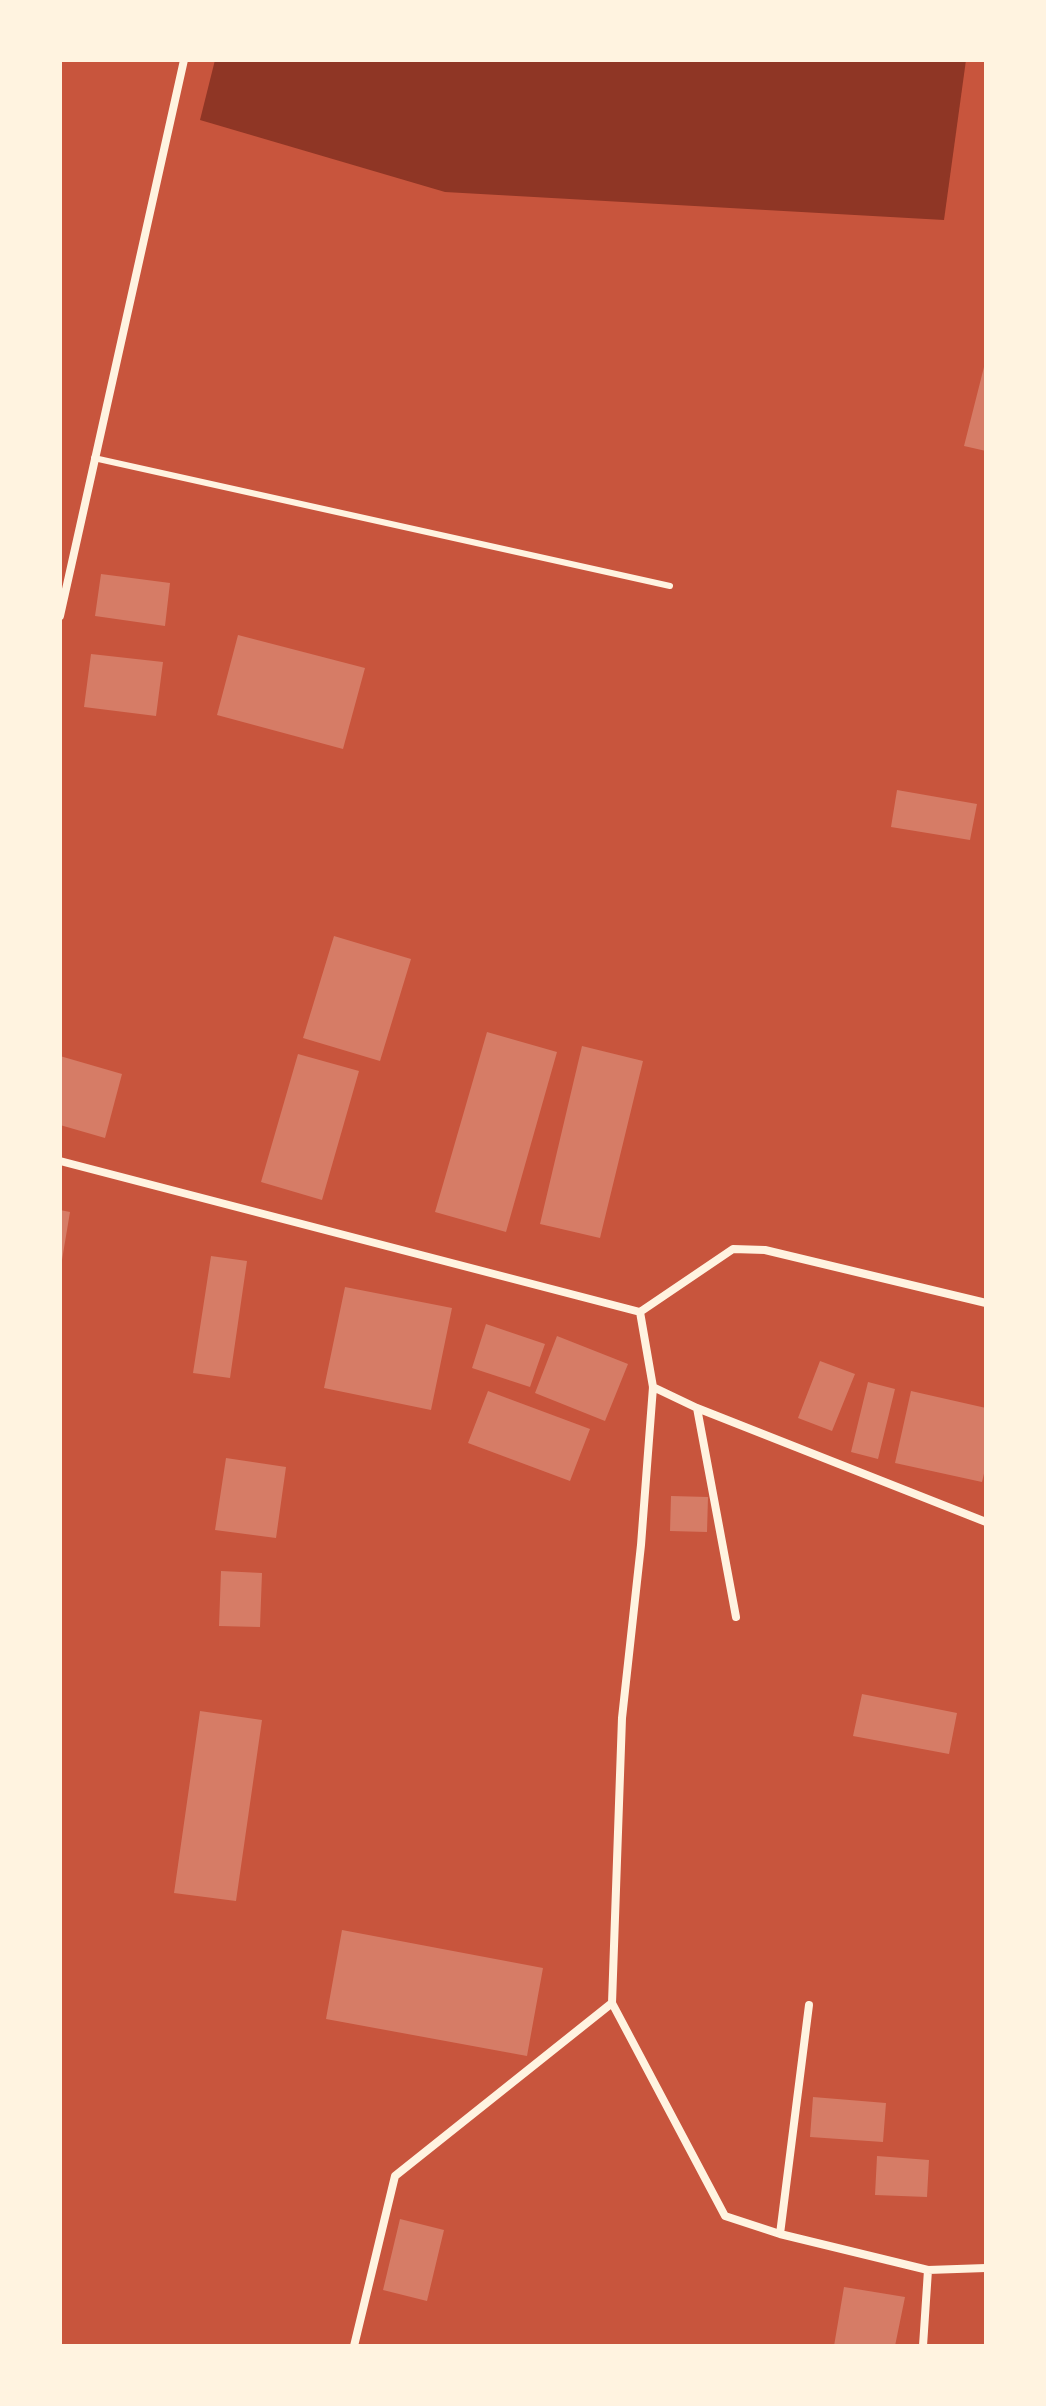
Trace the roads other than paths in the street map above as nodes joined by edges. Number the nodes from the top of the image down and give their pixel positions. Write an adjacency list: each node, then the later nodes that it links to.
1 (184, 60): 2 (street)
2 (94, 458): 3 (lane); 4 (street)
3 (670, 586)
4 (60, 616)
5 (60, 1161): 7 (street)
6 (986, 1303): 7 (street)
7 (640, 1312): 8 (street)
8 (653, 1387): 9 (street); 12 (street)
9 (697, 1408): 10 (street); 11 (street)
10 (986, 1522)
11 (736, 1617)
12 (612, 2003): 14 (street); 17 (street)
13 (809, 2005): 14 (street)
14 (780, 2234): 16 (street)
15 (986, 2268): 16 (street)
16 (928, 2270): 18 (street)
17 (354, 2346)
18 (923, 2346)

